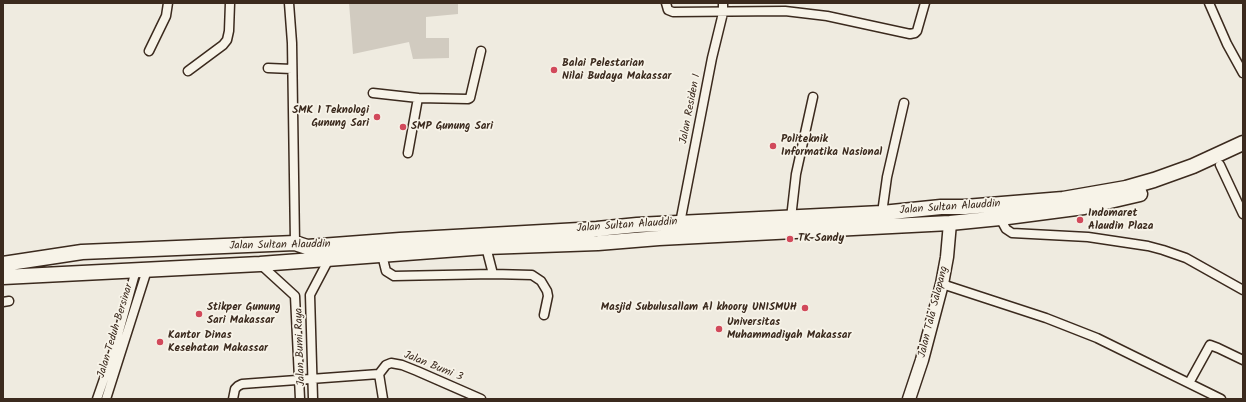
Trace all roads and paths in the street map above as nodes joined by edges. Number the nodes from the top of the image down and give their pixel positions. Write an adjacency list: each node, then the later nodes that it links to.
1 (168, 3): 10 (street)
2 (230, 3): 14 (street)
3 (289, 3): 13 (street)
4 (666, 3): 9 (street)
5 (723, 3): 9 (street, Jalan Residen I)
6 (925, 3): 8 (street)
7 (1209, 3): 15 (street)
8 (785, 7): 9 (street)
9 (723, 13): 27 (street, Jalan Residen I)
10 (149, 50)
11 (481, 51): 18 (street)
12 (268, 68): 13 (street)
13 (292, 69): 32 (street)
14 (188, 71)
15 (1243, 73)
16 (373, 93): 18 (street)
17 (814, 97): 28 (street)
18 (418, 98): 21 (street)
19 (904, 103): 25 (street)
20 (1243, 143): 24 (highway, Jalan Sultan Alauddin)
21 (408, 153)
22 (1243, 153): 23 (highway, Jalan Sultan Alauddin)
23 (1220, 164): 24 (highway, Jalan Sultan Alauddin); 26 (street)
24 (1064, 204): 25 (highway, Jalan Sultan Alauddin); 29 (highway, Jalan Sultan Alauddin)
25 (882, 213): 28 (highway, Jalan Sultan Alauddin)
26 (1243, 214)
27 (681, 216): 28 (highway, Jalan Sultan Alauddin); 31 (highway, Jalan Sultan Alauddin)
28 (791, 218)
29 (1000, 218): 30 (highway, Jalan Sultan Alauddin); 42 (street)
30 (950, 223): 33 (highway, Jalan Sultan Alauddin); 41 (main road, Jalan Tala' Salapang)
31 (596, 229): 32 (highway, Jalan Sultan Alauddin); 33 (highway)
32 (295, 243): 38 (highway, Jalan Sultan Alauddin)
33 (598, 243): 34 (highway, Jalan Sultan Alauddin)
34 (486, 247): 35 (highway, Jalan Sultan Alauddin); 40 (street)
35 (382, 255): 36 (highway, Jalan Sultan Alauddin); 40 (street)
36 (329, 259): 37 (highway, Jalan Sultan Alauddin); 43 (street, Jalan Bumi Raya)
37 (260, 264): 39 (highway, Jalan Sultan Alauddin); 44 (street, Jalan Bumi Raya)
38 (9, 270): 39 (highway, Jalan Sultan Alauddin)
39 (141, 270): 46 (street, Jalan Teduh Bersinar)
40 (493, 274): 45 (street)
41 (942, 284): 51 (street); 59 (main road, Jalan Tala' Salapang)
42 (1243, 290)
43 (310, 295): 44 (street, Jalan Bumi Raya); 50 (street, Jalan Bumi Raya)
44 (295, 296): 49 (street, Jalan Bumi Raya)
45 (544, 315)
46 (117, 354): 52 (street, Jalan Teduh Bersinar); 53 (street, Jalan Teduh Bersinar)
47 (1243, 360): 51 (street)
48 (379, 374): 50 (street, Jalan Bumi 3); 57 (street); 58 (street, Jalan Bumi 3)
49 (300, 380): 50 (street, Jalan Bumi 3); 54 (street, Jalan Bumi 3); 55 (street, Jalan Bumi Raya)
50 (313, 380): 56 (street, Jalan Bumi Raya)
51 (1189, 383): 60 (street)
52 (97, 399)
53 (106, 399)
54 (233, 399)
55 (300, 399)
56 (313, 399)
57 (383, 399)
58 (481, 399)
59 (909, 399)
60 (1221, 399)

